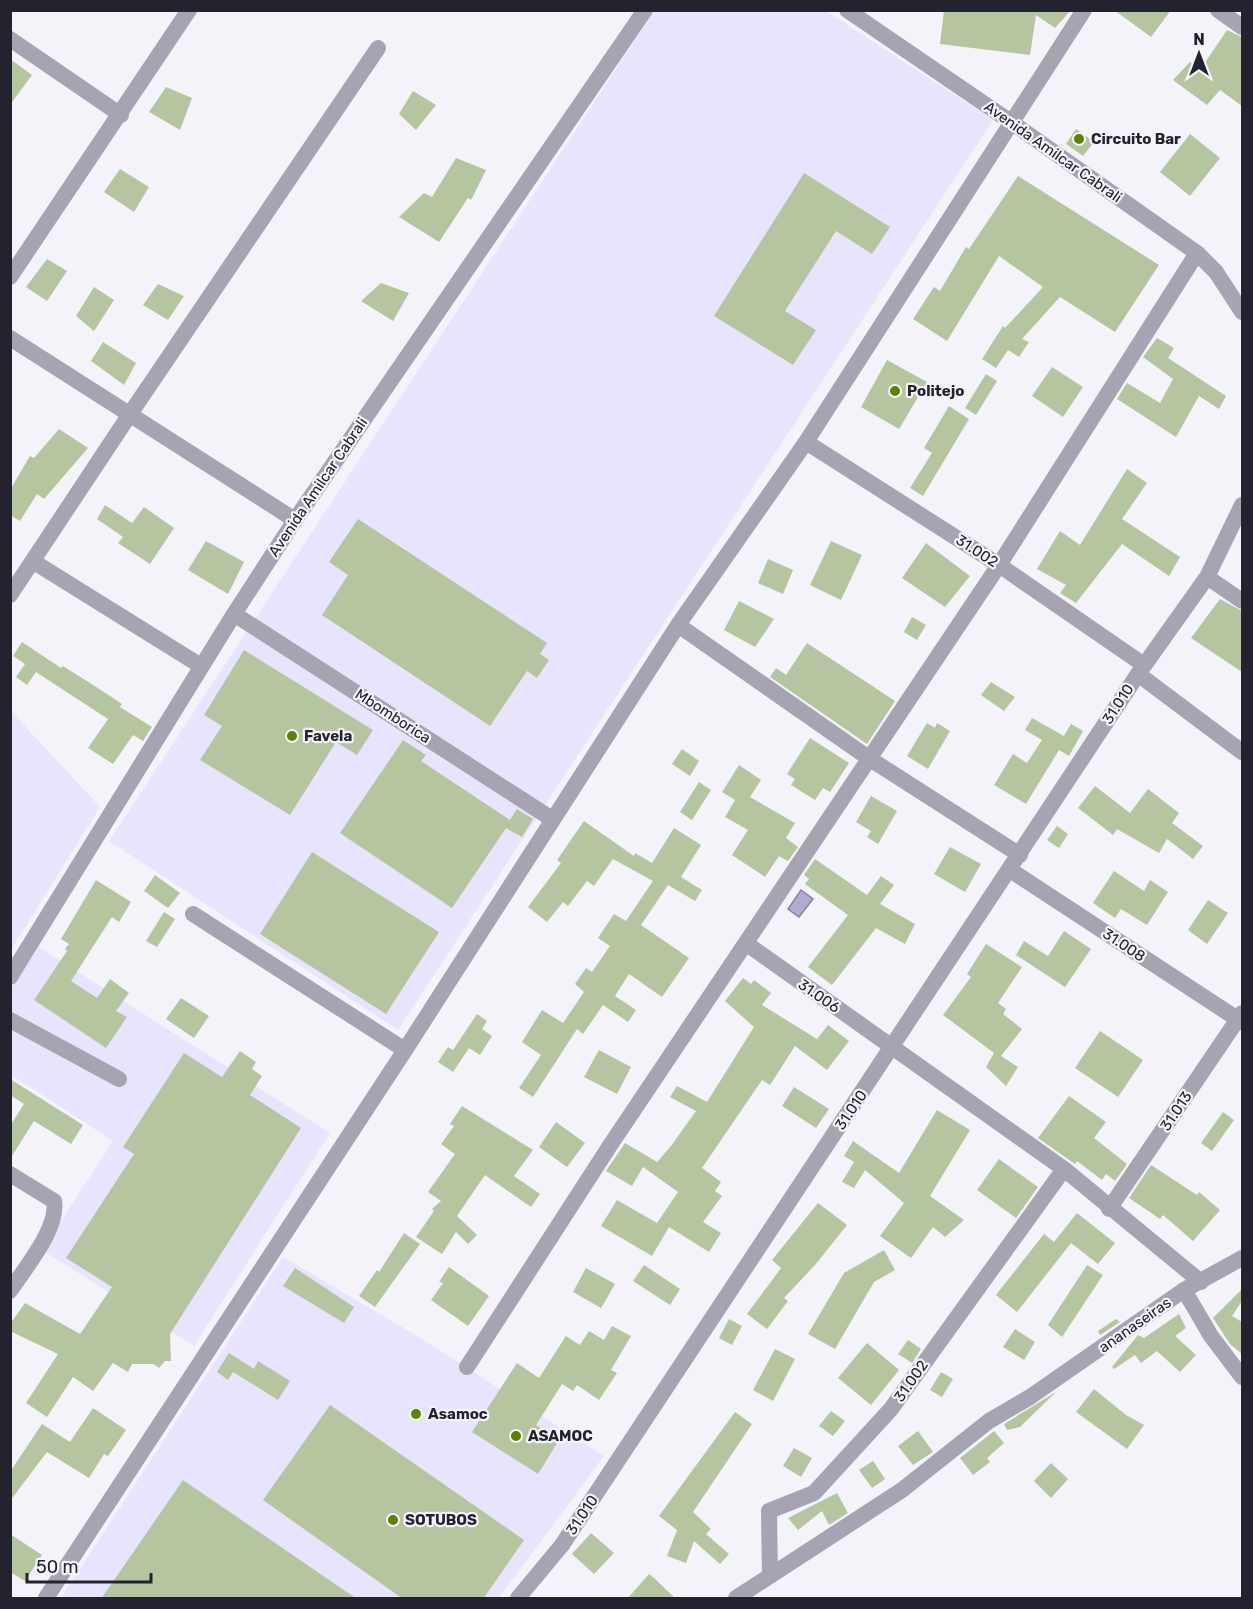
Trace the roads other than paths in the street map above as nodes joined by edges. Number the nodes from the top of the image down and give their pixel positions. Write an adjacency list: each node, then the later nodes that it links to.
1 (189, 10): 9 (street)
2 (645, 10): 18 (street, Avenida Amilcar Cabrali)
3 (847, 10): 10 (street, Avenida Amilcar Cabrali)
4 (1084, 10): 10 (street)
5 (1218, 10): 6 (street)
6 (1242, 27)
7 (10, 39): 9 (street)
8 (378, 48): 15 (street)
9 (121, 115): 12 (street)
10 (1011, 122): 11 (street, Avenida Amilcar Cabrali); 16 (street)
11 (1197, 253): 13 (street, Avenida Amilcar Cabrali); 20 (street)
12 (10, 277)
13 (1242, 312)
14 (10, 338): 15 (street)
15 (130, 414): 18 (street); 19 (street)
16 (806, 442): 20 (street, 31.002); 25 (street)
17 (1242, 505): 21 (street, 31.010)
18 (295, 520): 24 (street, Avenida Amilcar Cabrali)
19 (34, 562): 22 (street); 26 (street)
20 (999, 565): 27 (street, 31.002); 29 (street)
21 (1207, 577): 23 (street); 27 (street, 31.010)
22 (10, 595)
23 (1242, 601)
24 (234, 614): 26 (street, Avenida Amilcar Cabrali); 30 (street, Mbomborica)
25 (678, 625): 29 (street); 30 (street)
26 (201, 666): 35 (street, Avenida Amilcar Cabrali)
27 (1141, 669): 28 (street, 31.002); 31 (street, 31.010)
28 (1242, 752)
29 (870, 759): 31 (street); 34 (street)
30 (552, 819): 39 (street)
31 (1020, 855): 32 (street, 31.010)
32 (1010, 870): 36 (street, 31.008); 38 (street, 31.010)
33 (193, 915): 39 (street)
34 (747, 944): 38 (street, 31.006); 48 (street)
35 (10, 977)
36 (1241, 1018): 43 (street, 31.013)
37 (10, 1020): 40 (street)
38 (892, 1047): 41 (street, 31.006); 52 (street, 31.010)
39 (405, 1050): 51 (street)
40 (119, 1079)
41 (1064, 1169): 43 (street, 31.006); 50 (street, 31.002)
42 (10, 1174): 47 (street)
43 (1109, 1209): 45 (street, 31.006)
44 (1242, 1258): 45 (street, ananaseiras)
45 (1201, 1282): 46 (street, ananaseiras)
46 (1184, 1290): 49 (street); 50 (street, ananaseiras)
47 (10, 1291)
48 (467, 1368)
49 (1242, 1377)
50 (770, 1576): 53 (street, ananaseiras)
51 (46, 1599)
52 (519, 1599)
53 (736, 1599)

